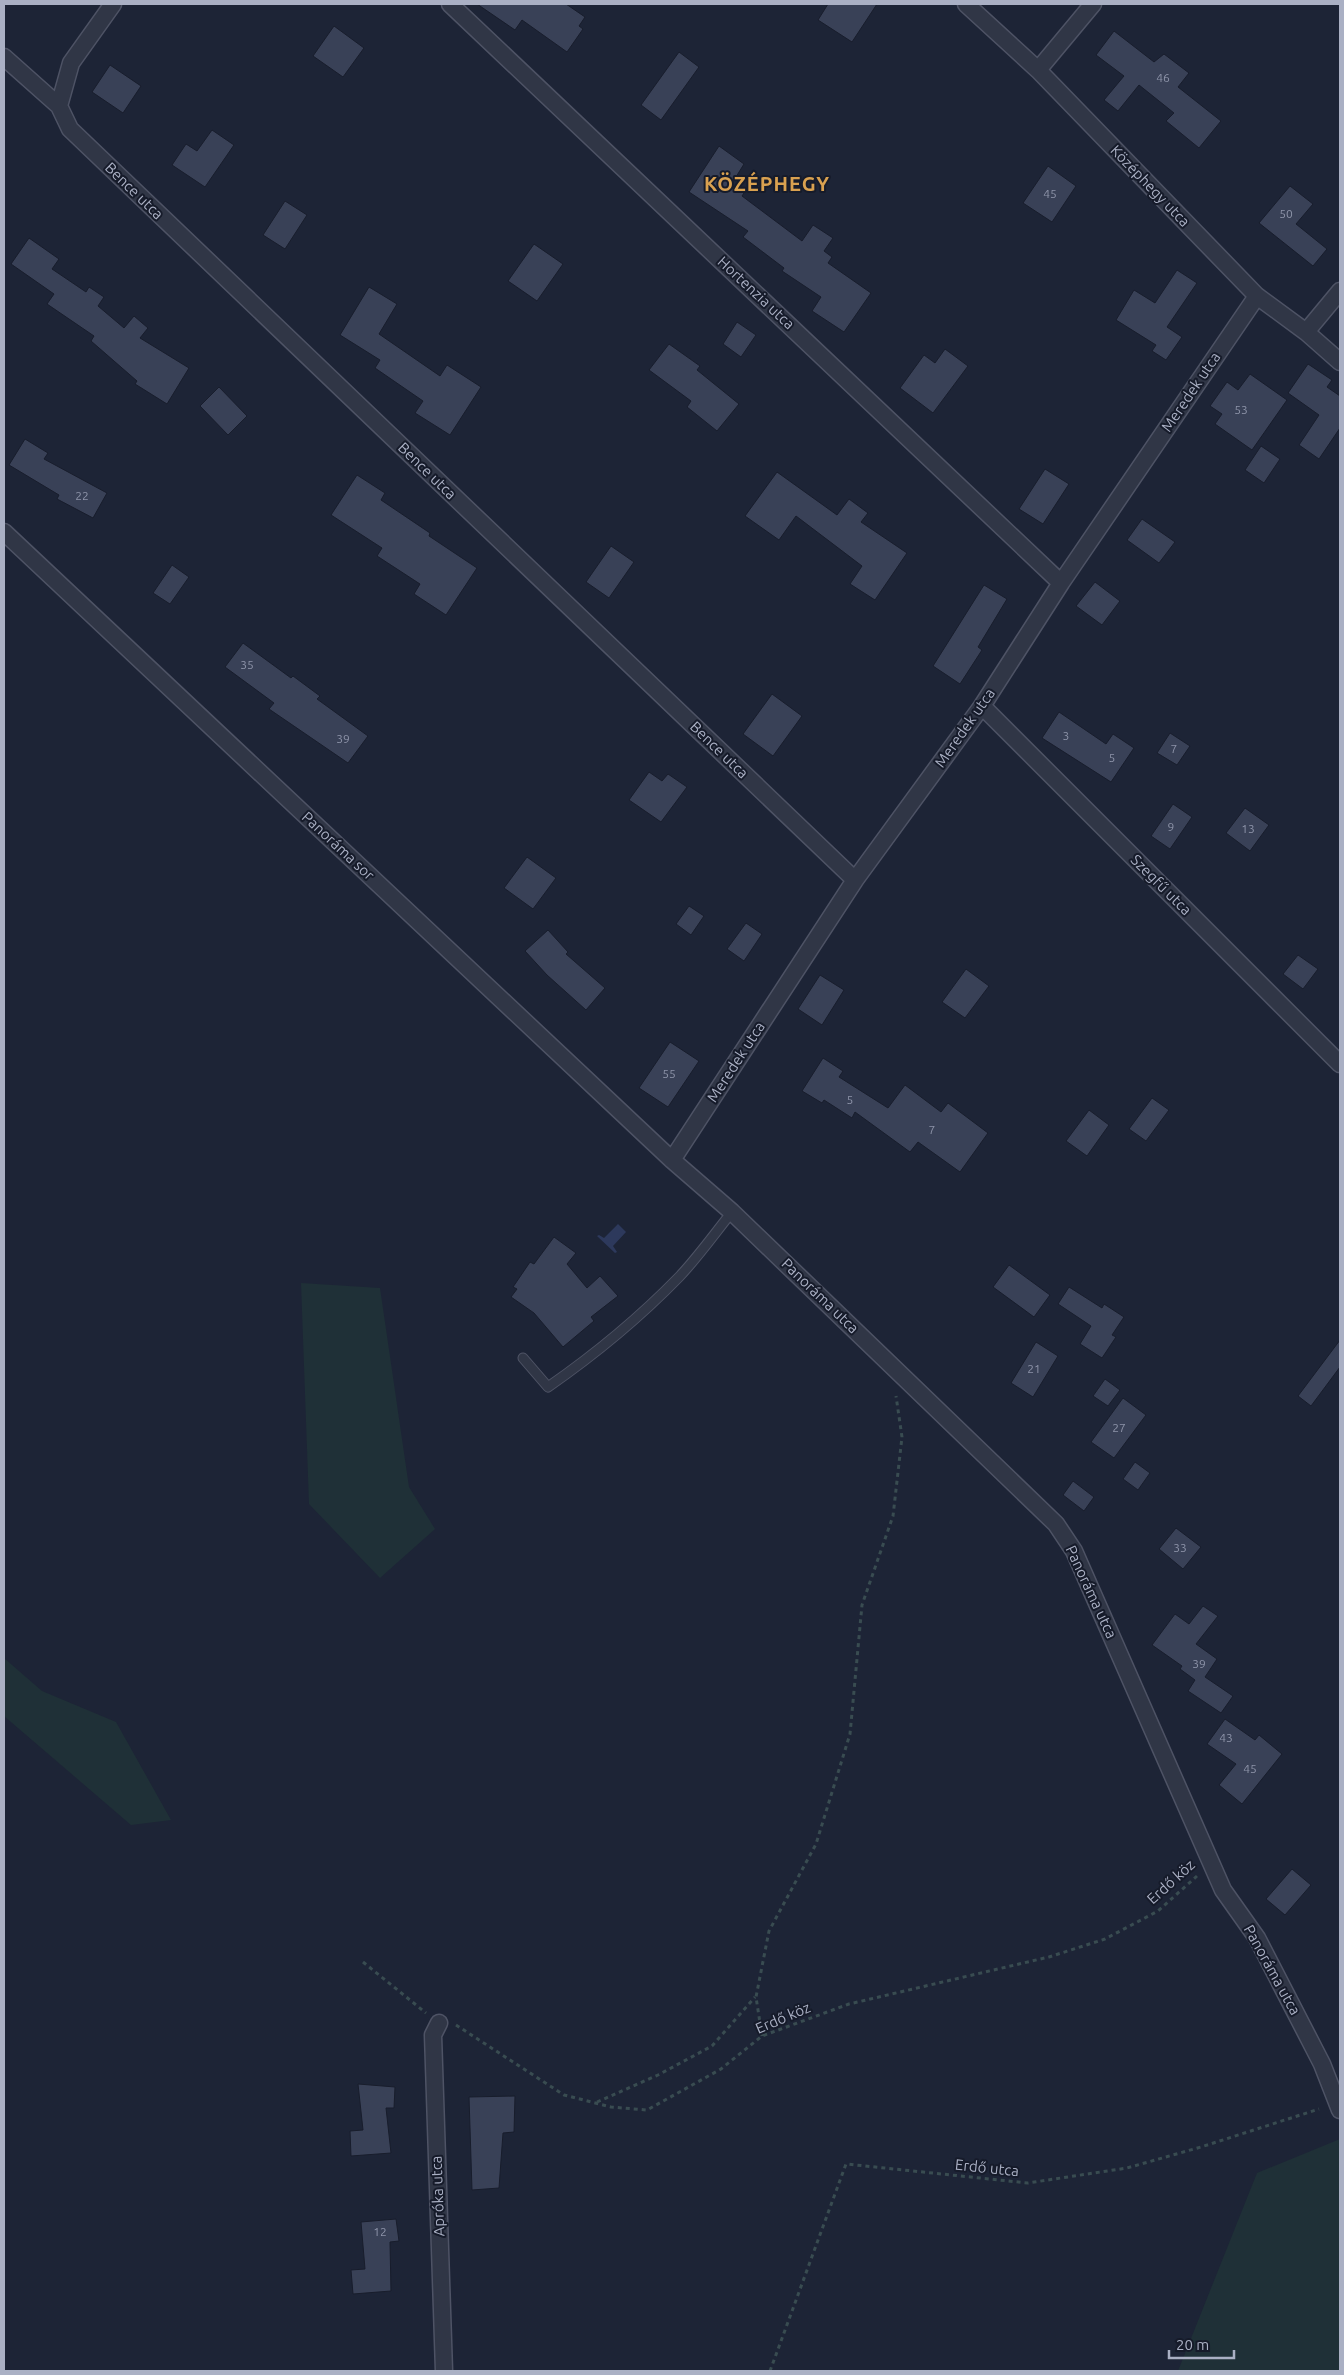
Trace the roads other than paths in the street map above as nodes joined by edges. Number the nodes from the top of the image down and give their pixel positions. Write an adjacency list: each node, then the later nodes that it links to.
1 (113, 4): 7 (street)
2 (450, 4): 13 (street, Hortenzia utca)
3 (966, 4): 6 (street, Középhegy utca)
4 (1093, 4): 6 (street)
5 (4, 57): 7 (street, Bence utca)
6 (1038, 70): 9 (street, Középhegy utca)
7 (59, 106): 15 (street, Bence utca)
8 (1340, 291): 10 (street)
9 (1257, 296): 10 (street, Középhegy utca); 13 (street, Meredek utca)
10 (1306, 332): 11 (street, Középhegy utca)
11 (1340, 362)
12 (4, 532): 17 (street, Panoráma sor)
13 (1061, 583): 14 (street, Meredek utca)
14 (982, 706): 15 (street, Meredek utca); 16 (street, Szegfű utca)
15 (856, 880): 17 (street, Meredek utca)
16 (1340, 1064)
17 (672, 1160): 18 (street, Panoráma utca)
18 (732, 1212): 19 (lane); 21 (street, Panoráma utca)
19 (523, 1358)
20 (439, 2023): 22 (street, Apróka utca)
21 (1338, 2106)
22 (444, 2371)

